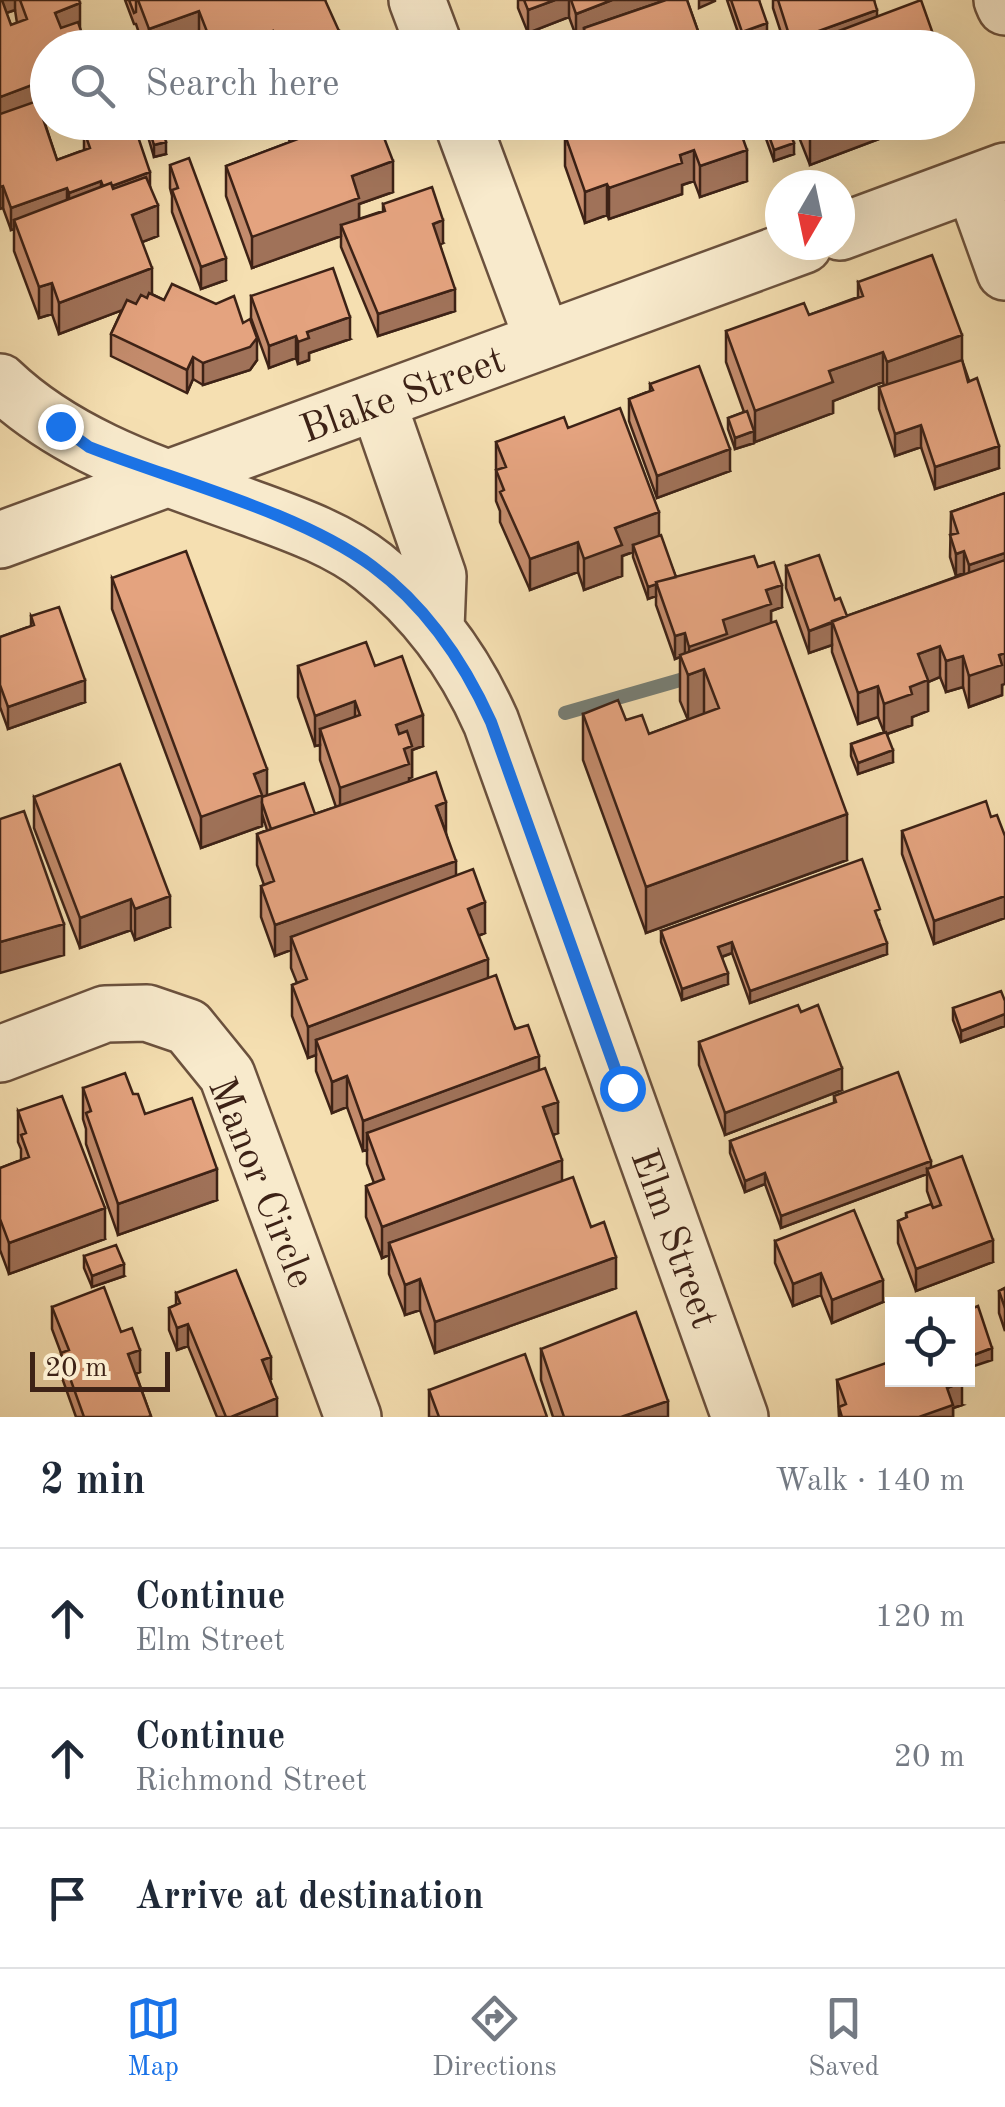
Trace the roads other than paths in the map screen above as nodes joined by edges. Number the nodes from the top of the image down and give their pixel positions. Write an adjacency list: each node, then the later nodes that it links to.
1 (418, 0): 4 (street)
2 (1002, 0): 3 (street)
3 (1005, 8)
4 (429, 30)
5 (469, 140): 10 (street)
6 (989, 177): 7 (street); 9 (street)
7 (855, 226)
8 (765, 259): 10 (street, Blake Street)
9 (1005, 272)
10 (543, 340): 12 (street, Blake Street)
11 (0, 382): 13 (street, Elm Street)
12 (378, 403): 13 (street, Blake Street); 15 (street)
13 (167, 478): 14 (street, Blake Street); 15 (street, Elm Street)
14 (0, 540)
15 (436, 628): 18 (street, Elm Street)
16 (0, 1054): 17 (street, Manor Circle)
17 (354, 1417)
18 (740, 1417)

